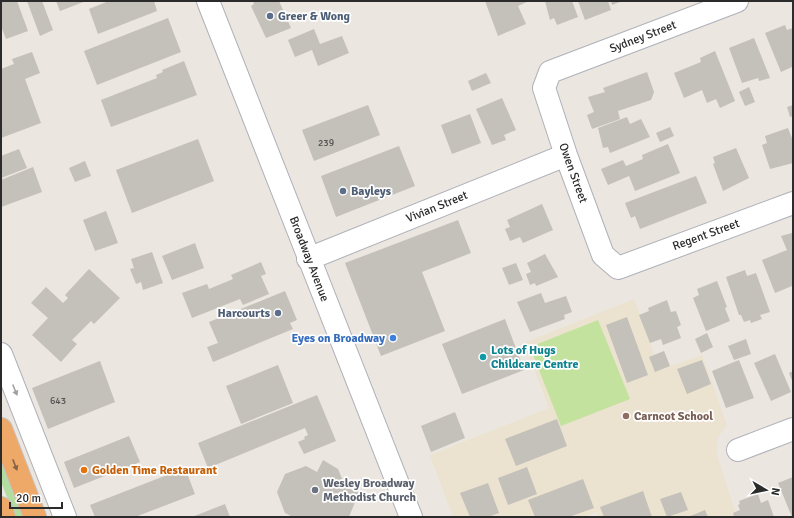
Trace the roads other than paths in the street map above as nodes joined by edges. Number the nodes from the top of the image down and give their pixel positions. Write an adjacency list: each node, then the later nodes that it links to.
1 (208, 1): 6 (street, Broadway Avenue)
2 (737, 1): 3 (street, Sydney Street)
3 (550, 72): 4 (street, Owen Street)
4 (566, 155): 6 (street, Vivian Street); 7 (street, Owen Street)
5 (793, 203): 7 (street, Regent Street)
6 (308, 259): 16 (street, Broadway Avenue)
7 (618, 268)
8 (1, 354): 13 (street, one-way to 13)
9 (1, 429): 14 (highway, one-way to 14)
10 (793, 429): 11 (street)
11 (738, 450)
12 (1, 508): 15 (highway)
13 (62, 509): 14 (street)
14 (34, 513)
15 (4, 517)
16 (411, 517)

